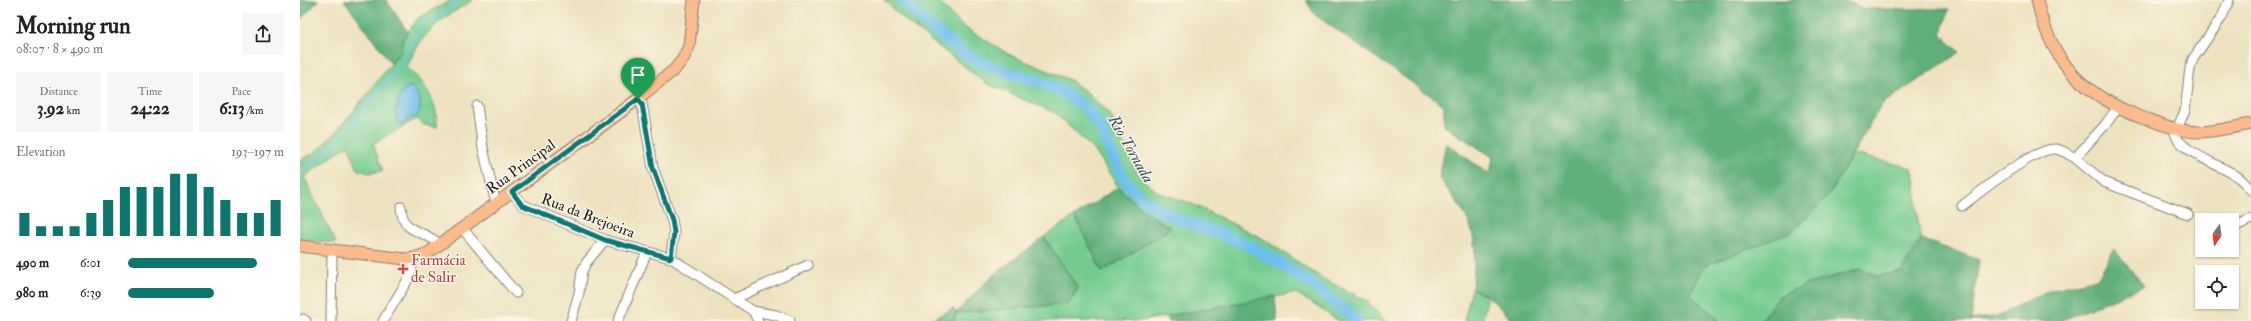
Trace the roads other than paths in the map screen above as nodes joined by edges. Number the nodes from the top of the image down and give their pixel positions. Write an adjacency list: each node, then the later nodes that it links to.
1 (694, 0): 4 (main road, Rua Principal)
2 (2036, 0): 6 (main road)
3 (2229, 0): 8 (street)
4 (638, 99): 11 (main road, Rua Principal); 25 (street)
5 (477, 106): 12 (street)
6 (2118, 107): 8 (main road); 9 (street)
7 (2251, 124): 8 (main road)
8 (2176, 129): 10 (street)
9 (2075, 158): 13 (street); 15 (street)
10 (2251, 190)
11 (512, 192): 12 (main road, Rua Principal); 19 (street, Rua da Brejoeira)
12 (496, 204): 18 (main road, Rua Principal)
13 (1962, 206)
14 (401, 207): 20 (street)
15 (2188, 214)
16 (2251, 219): 17 (street)
17 (2239, 225)
18 (462, 228): 20 (main road, Rua Principal); 27 (street)
19 (605, 240): 23 (street, Rua da Brejoeira); 32 (street)
20 (440, 245): 24 (main road, Rua Principal)
21 (300, 246): 22 (main road, Rua Principal)
22 (332, 251): 24 (main road, Rua Principal); 30 (street)
23 (647, 252): 25 (street, Rua da Brejoeira); 33 (street)
24 (414, 258): 31 (street)
25 (671, 258): 28 (street, Rua da Brejoeira)
26 (808, 265): 28 (street)
27 (516, 293)
28 (734, 299): 29 (street, Rua da Brejoeira)
29 (753, 311): 34 (street, Rua da Brejoeira); 35 (street)
30 (331, 321)
31 (383, 321)
32 (572, 321)
33 (618, 321)
34 (758, 321)
35 (790, 321)

